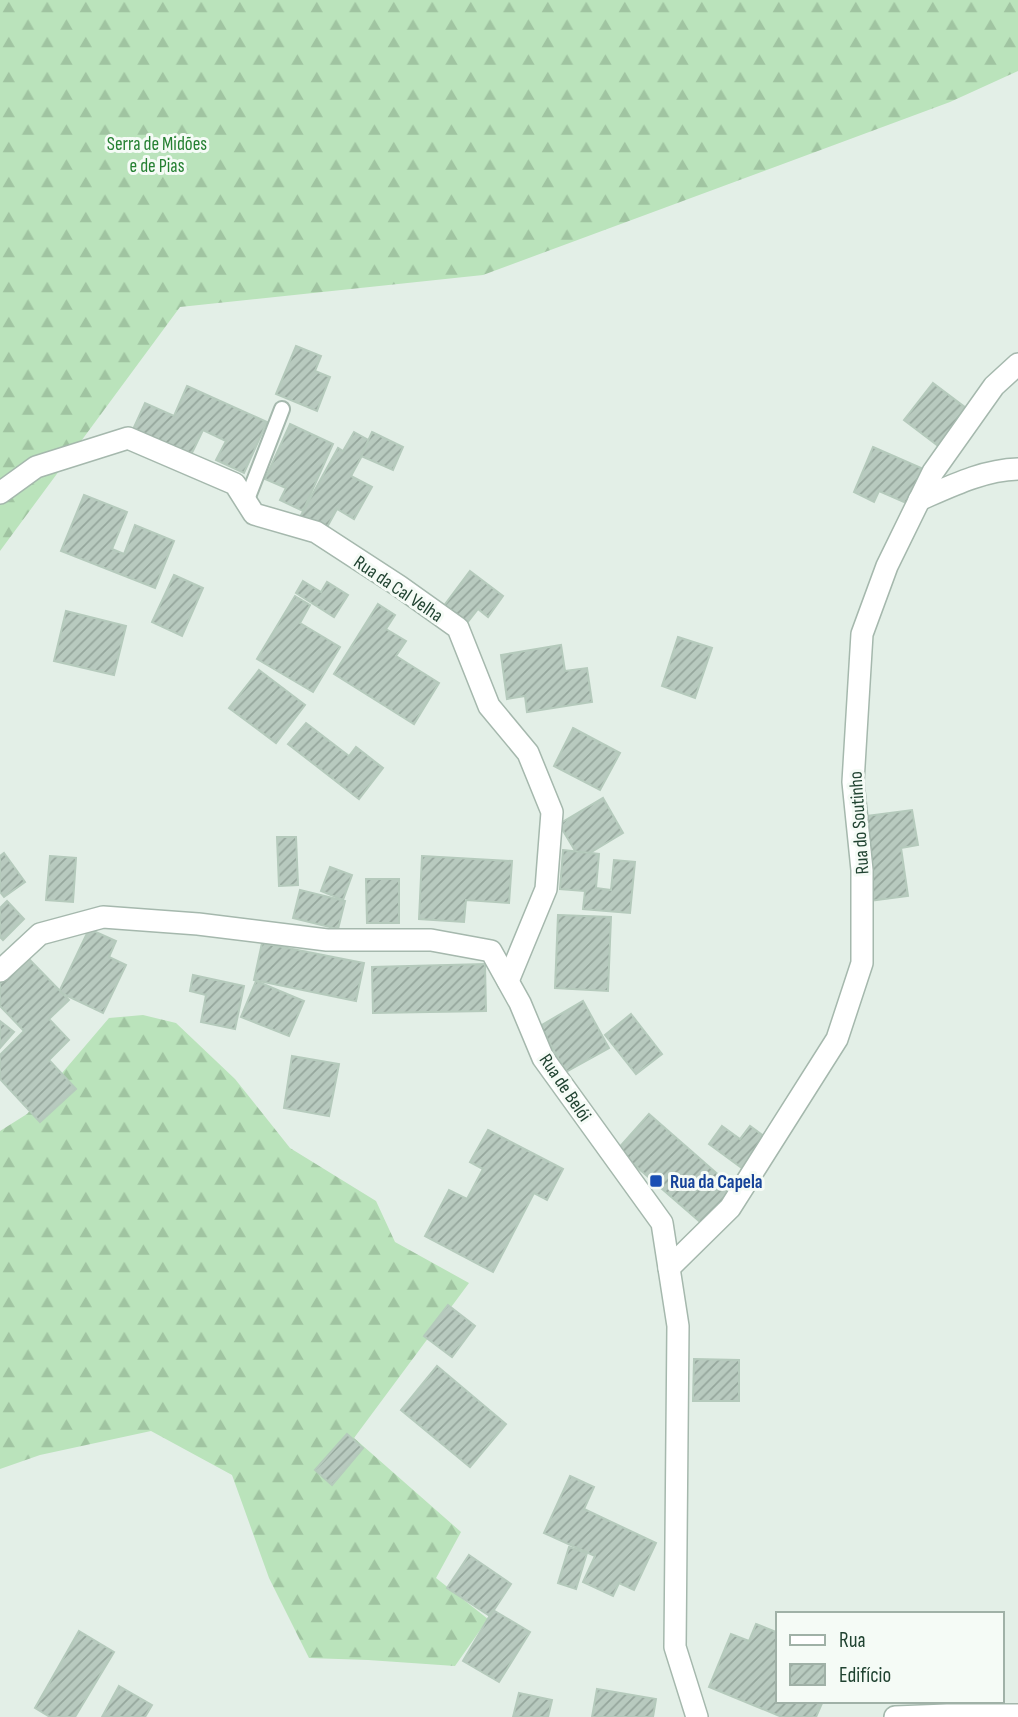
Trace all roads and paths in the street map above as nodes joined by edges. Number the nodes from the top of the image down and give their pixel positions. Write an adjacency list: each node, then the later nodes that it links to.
1 (1018, 364): 5 (street, Rua do Soutinho)
2 (282, 408): 6 (lane)
3 (1018, 469): 5 (street)
4 (0, 493): 6 (street, Rua da Cal Velha)
5 (919, 500): 9 (street, Rua do Soutinho)
6 (246, 502): 8 (street, Rua da Cal Velha)
7 (0, 971): 8 (street, Rua de Belói)
8 (508, 981): 9 (street, Rua de Belói)
9 (669, 1268): 11 (street, Rua de Belói)
10 (1018, 1715): 12 (street)
11 (697, 1717)
12 (895, 1717)

